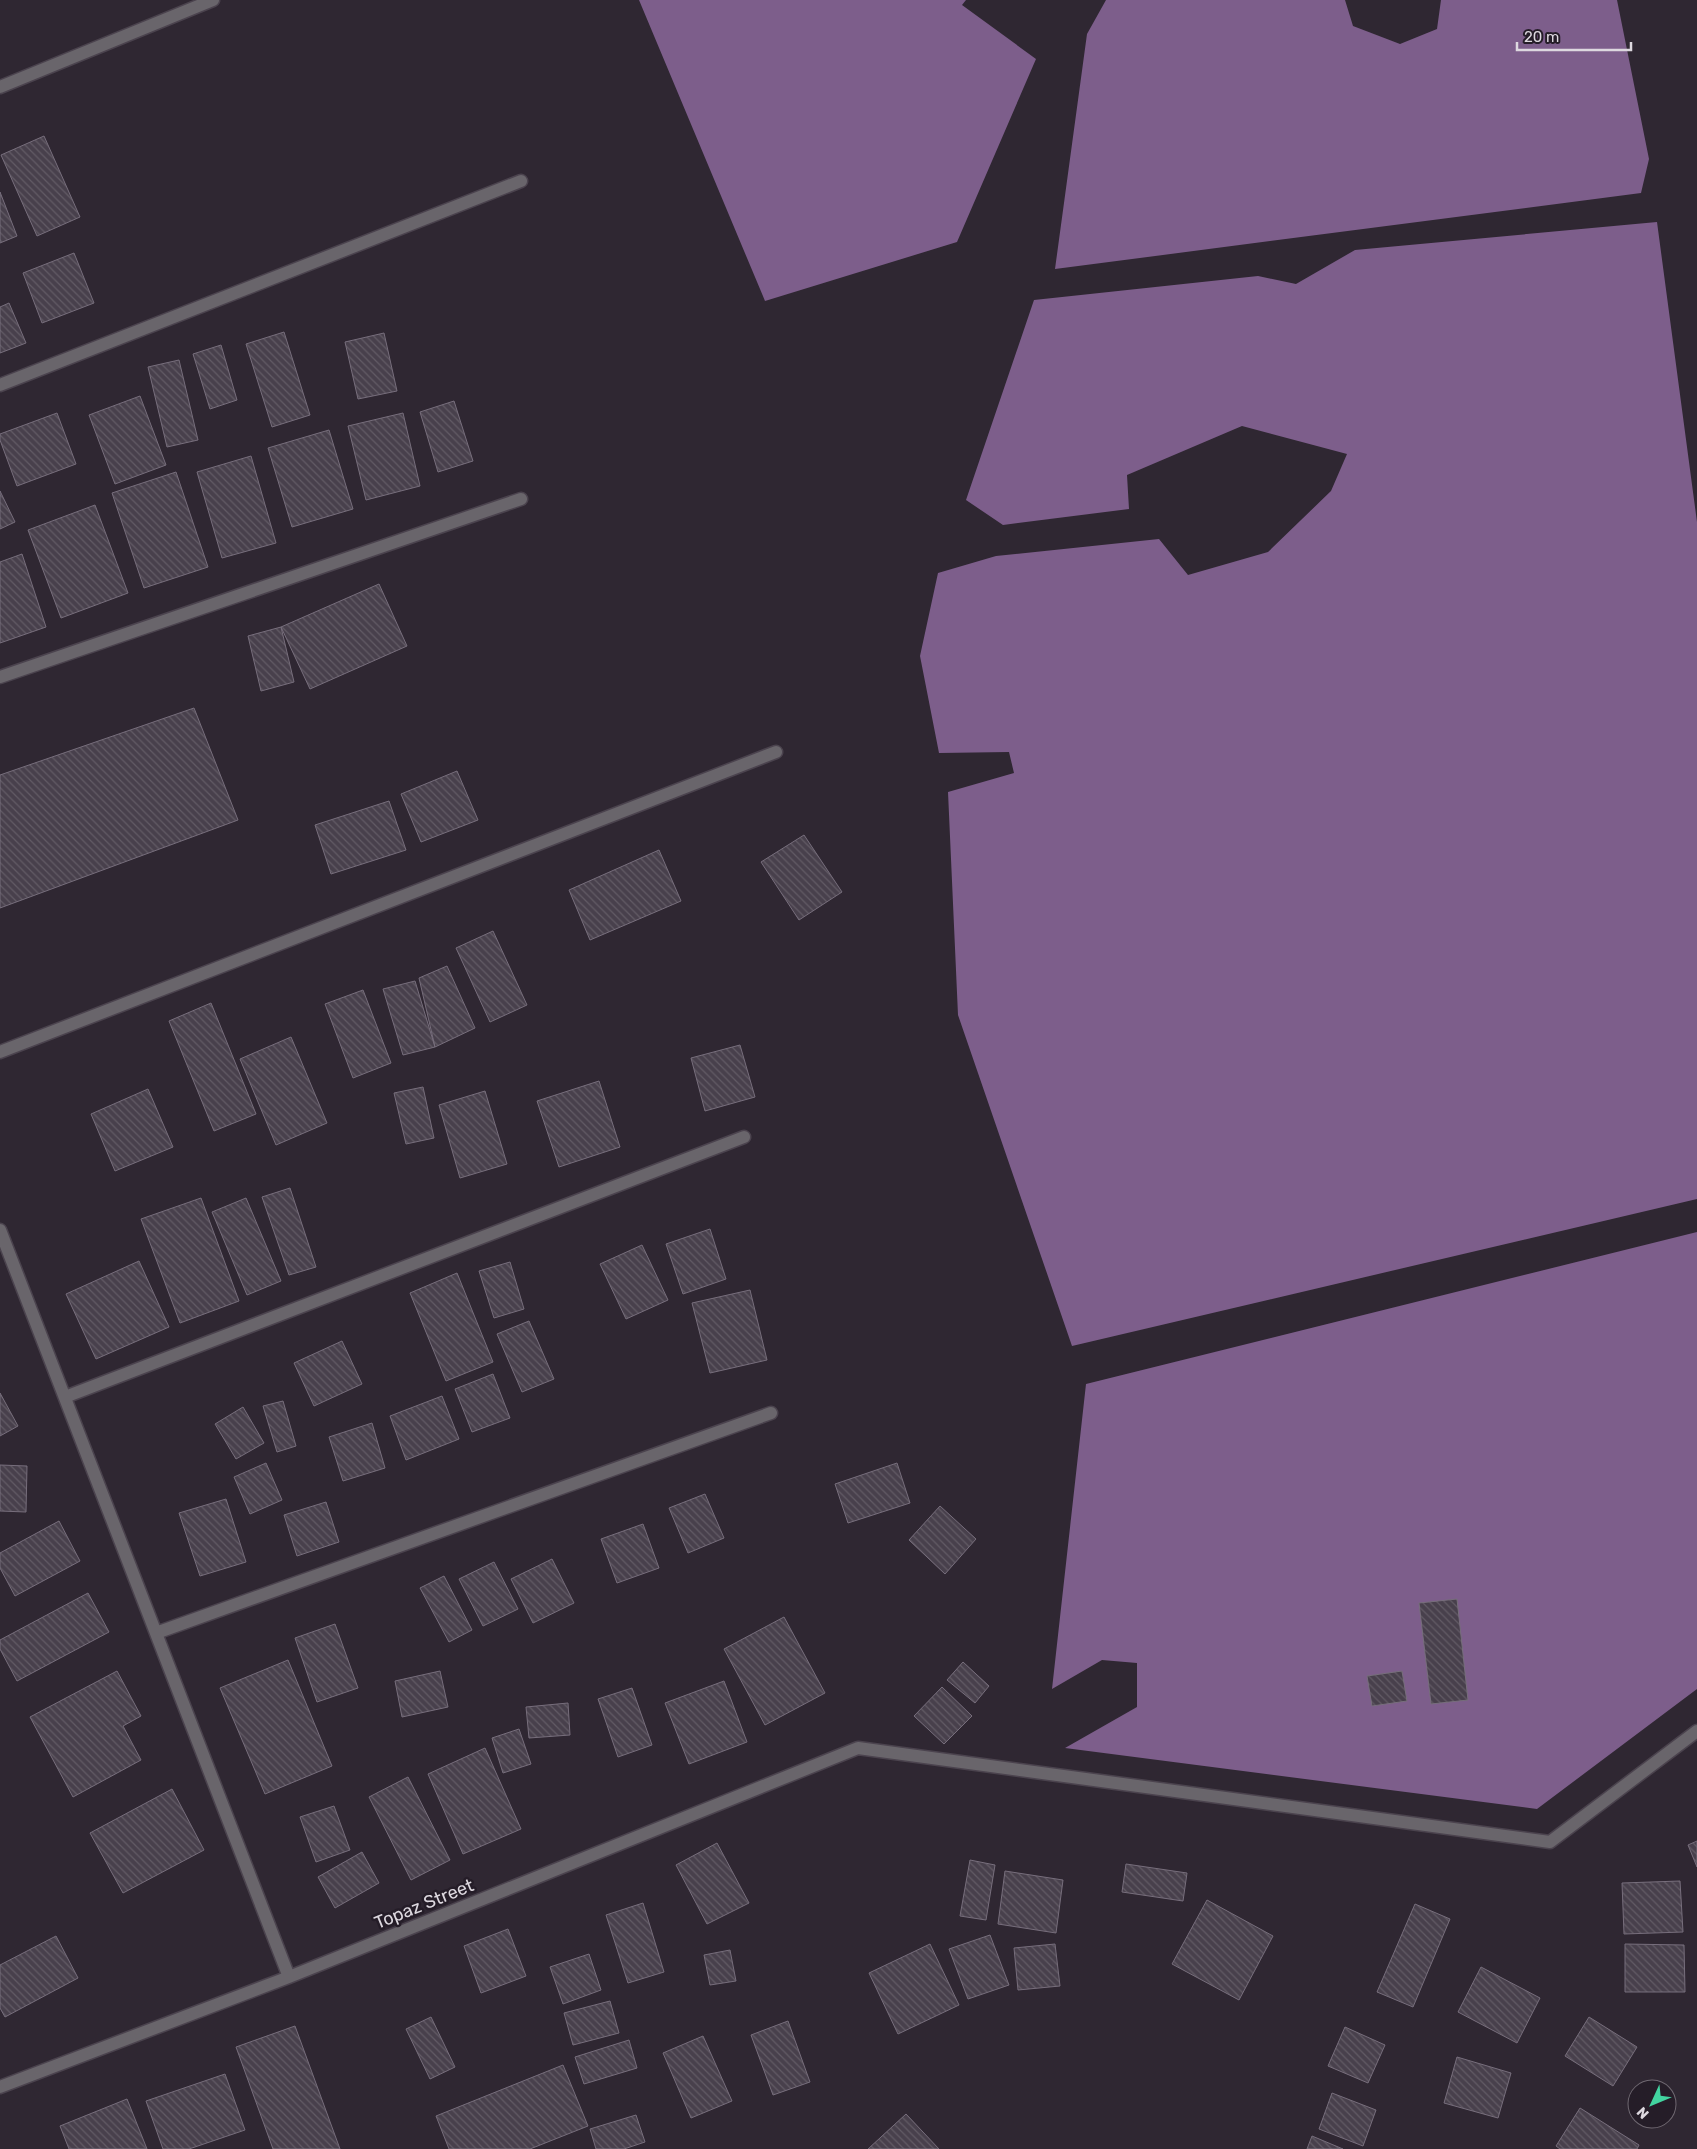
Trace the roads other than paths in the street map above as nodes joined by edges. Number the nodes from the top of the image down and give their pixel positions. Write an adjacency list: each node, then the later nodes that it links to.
1 (214, 0): 2 (street)
2 (0, 88)
3 (521, 181): 4 (street)
4 (0, 385)
5 (521, 499): 6 (street)
6 (0, 677)
7 (776, 752): 8 (street)
8 (0, 1052)
9 (744, 1137): 11 (street)
10 (0, 1230): 11 (street)
11 (65, 1397): 13 (street)
12 (771, 1414): 13 (street)
13 (156, 1632): 15 (street)
14 (1697, 1731): 15 (street, Topaz Street)
15 (289, 1977): 16 (street, Topaz Street)
16 (0, 2087)

